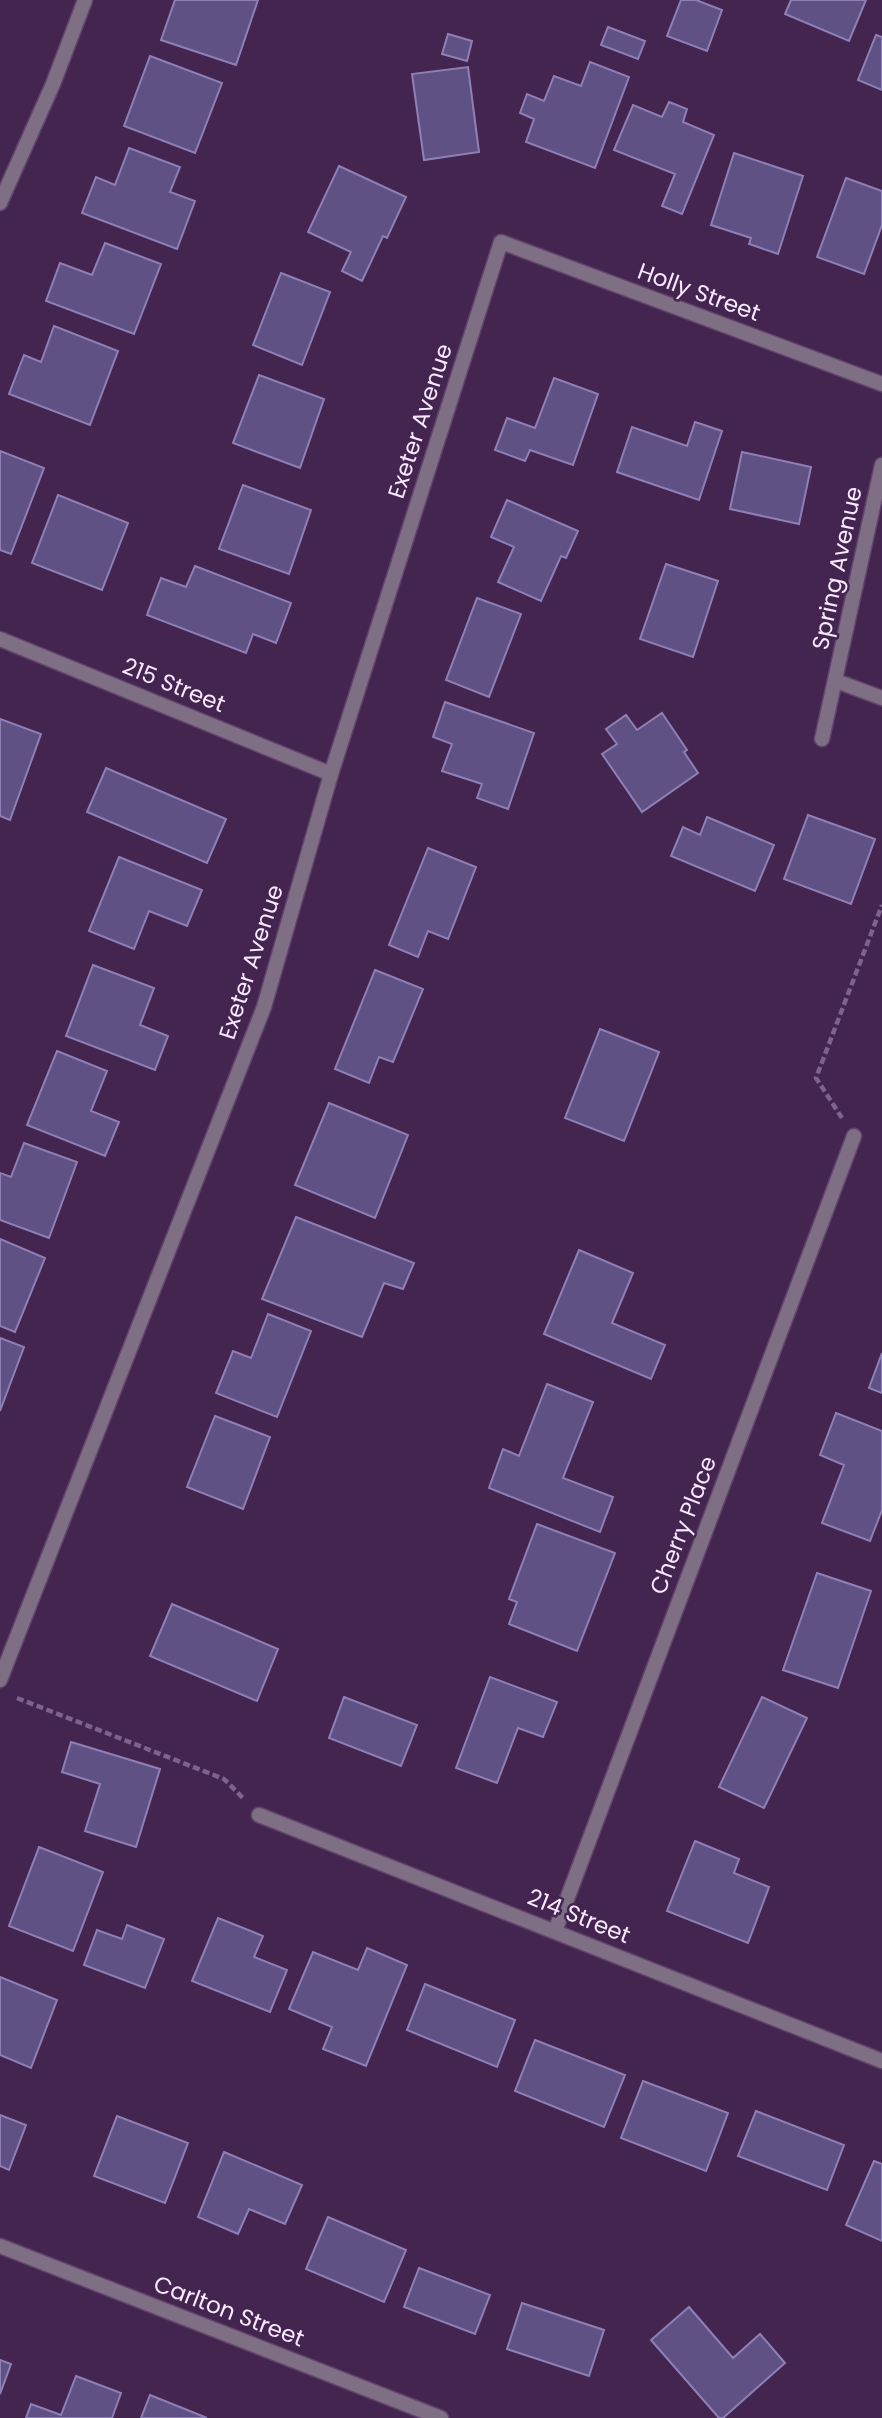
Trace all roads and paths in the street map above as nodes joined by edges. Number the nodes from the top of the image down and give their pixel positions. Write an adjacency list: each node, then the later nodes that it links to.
1 (85, 0): 2 (street)
2 (0, 203)
3 (501, 242): 4 (street, Holly Street); 10 (street, Exeter Avenue)
4 (882, 384)
5 (882, 465): 7 (street, Spring Avenue)
6 (0, 639): 10 (street, 215 Street)
7 (836, 681): 8 (street, Spring Avenue); 9 (street, Spring Avenue)
8 (882, 698)
9 (822, 738)
10 (331, 774): 13 (street, Exeter Avenue)
11 (882, 905): 12 (path)
12 (854, 1136): 16 (street, Cherry Place)
13 (0, 1680)
14 (12, 1696): 15 (path)
15 (259, 1815): 16 (street, 214 Street)
16 (555, 1931): 17 (street, 214 Street)
17 (882, 2061)
18 (0, 2246): 19 (street, Carlton Street)
19 (441, 2418)

